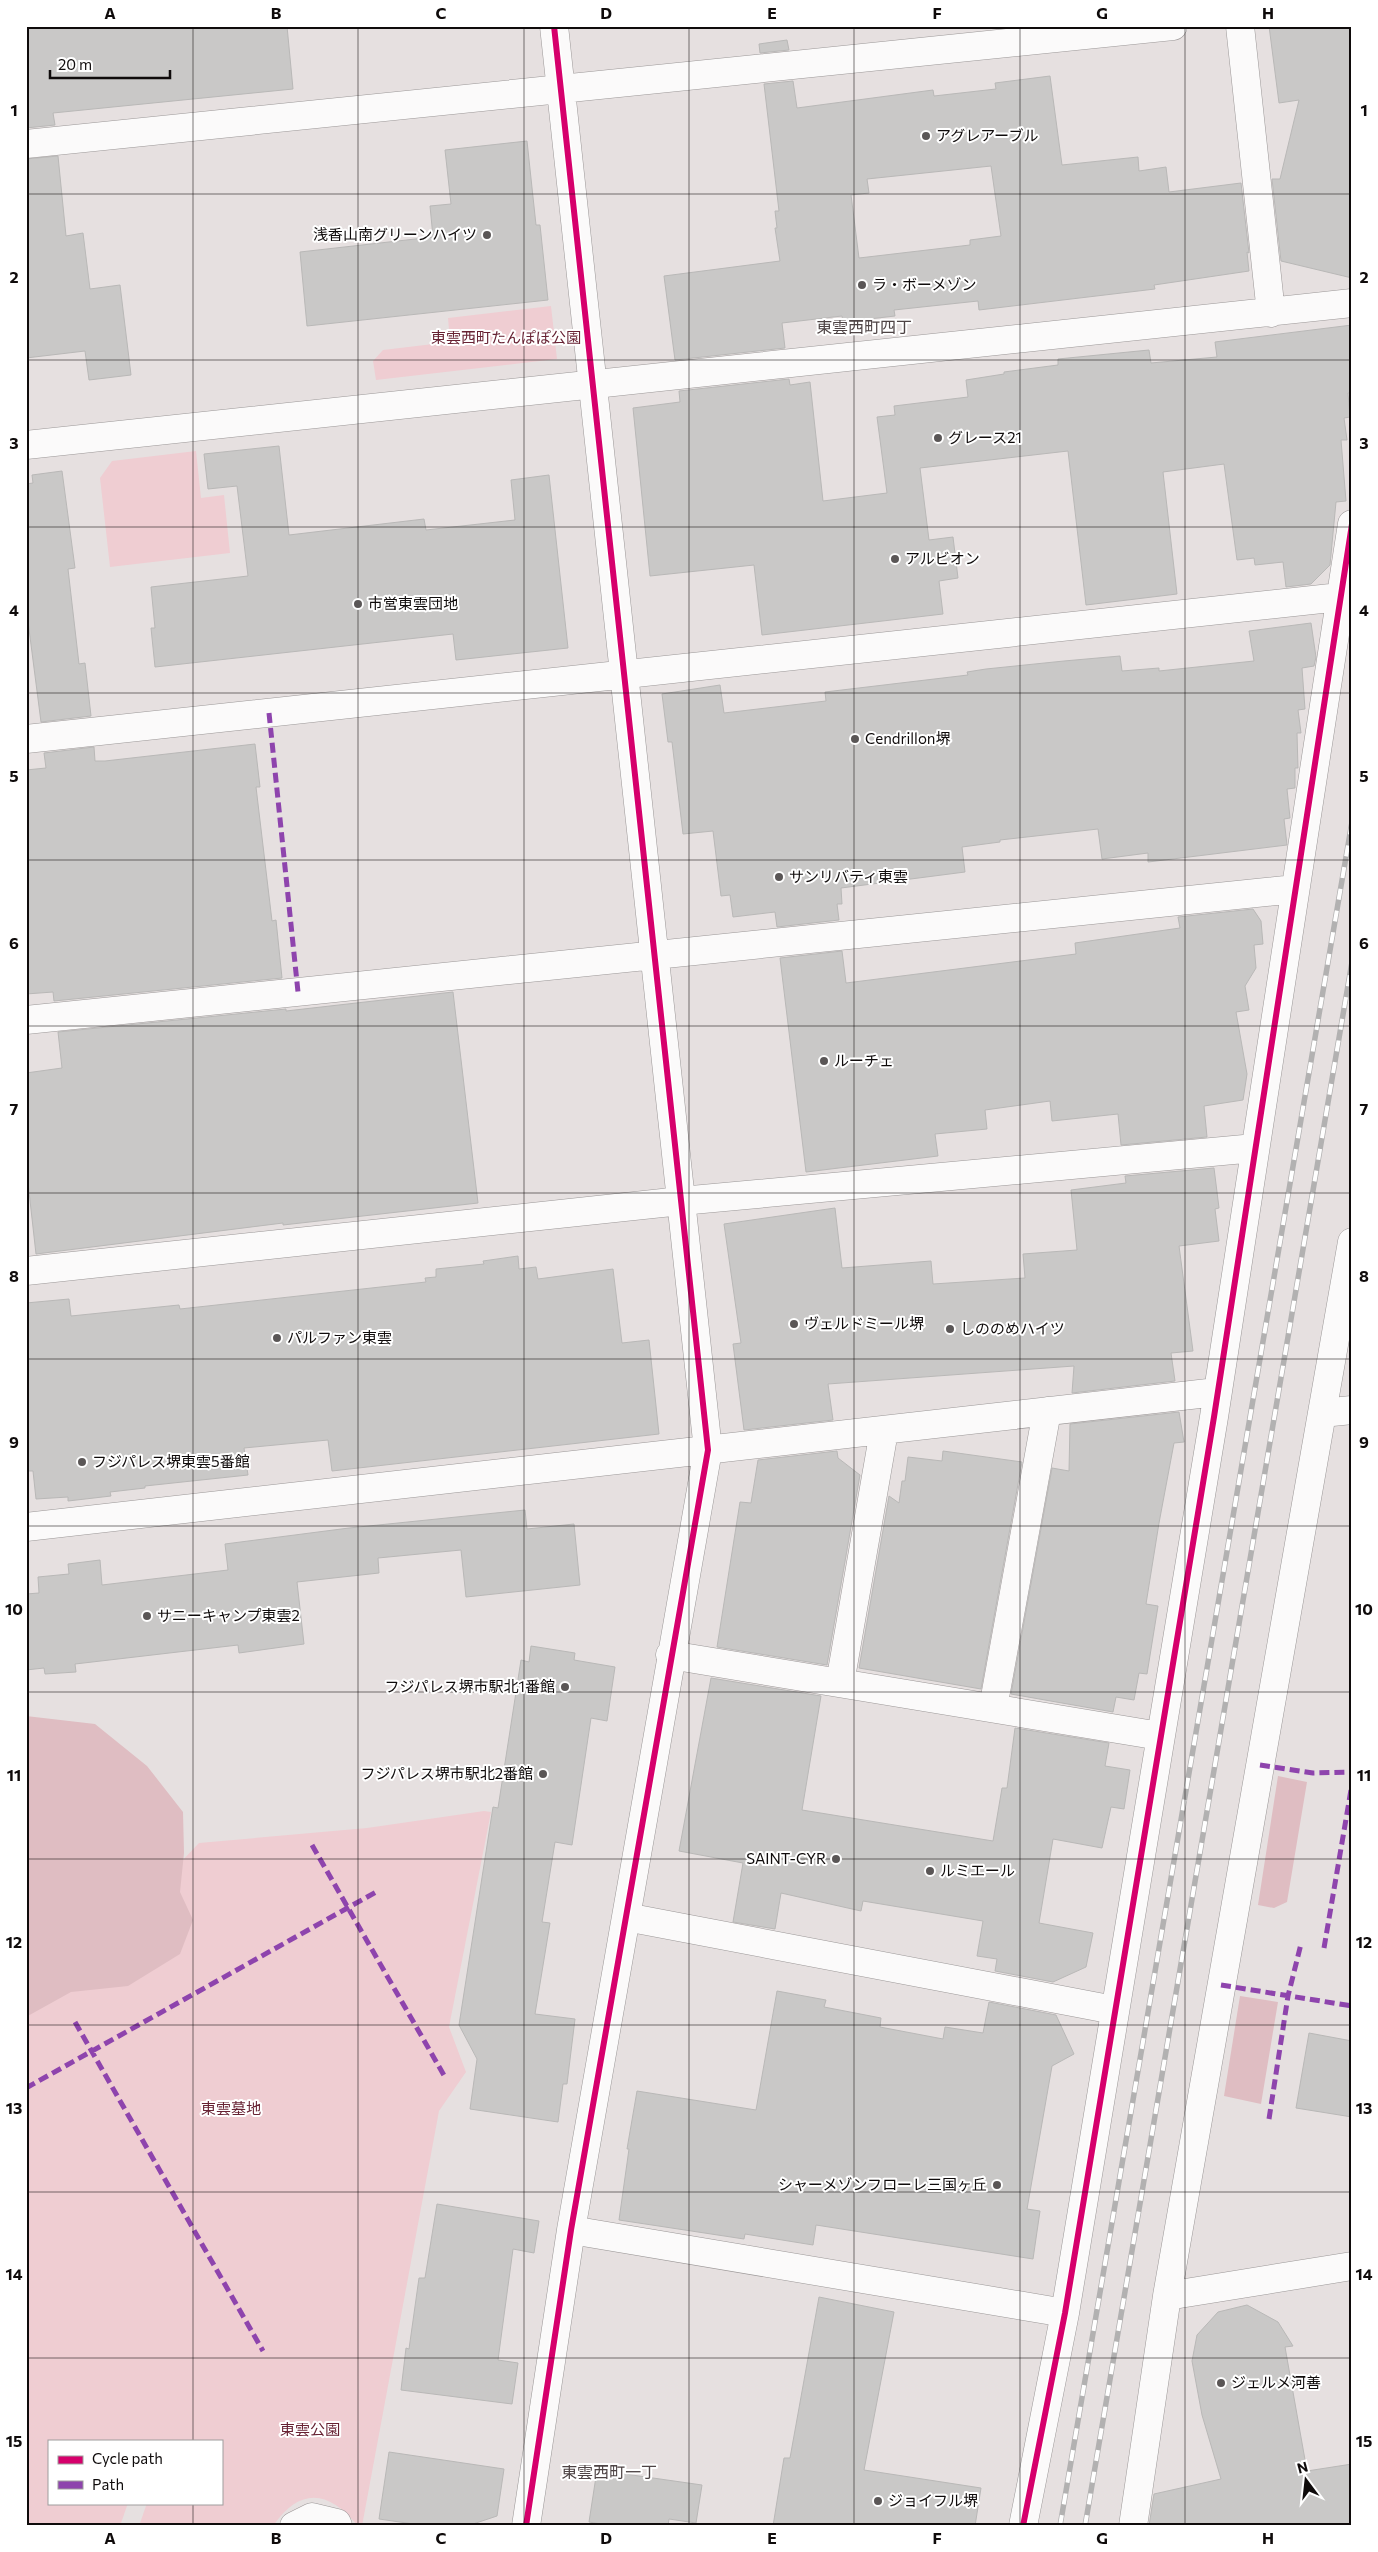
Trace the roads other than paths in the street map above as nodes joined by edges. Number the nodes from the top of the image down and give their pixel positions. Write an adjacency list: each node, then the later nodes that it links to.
1 (554, 26): 4 (street)
2 (1173, 26): 4 (street)
3 (1240, 26): 7 (street)
4 (561, 89): 5 (street); 8 (street)
5 (26, 144)
6 (1352, 304): 7 (street)
7 (1270, 313): 8 (street)
8 (593, 383): 9 (street); 12 (street)
9 (26, 445)
10 (1352, 524): 11 (street)
11 (1340, 597): 12 (street); 14 (street)
12 (624, 674): 13 (street); 15 (street)
13 (26, 739)
14 (1295, 889): 15 (street); 17 (street)
15 (654, 956): 16 (street); 18 (street)
16 (26, 1020)
17 (1255, 1148): 18 (street); 21 (street)
18 (681, 1201): 20 (street); 26 (street)
19 (1352, 1242): 24 (street)
20 (26, 1271)
21 (1217, 1392): 23 (street); 31 (street)
22 (1352, 1410): 24 (street)
23 (1047, 1411): 25 (street); 30 (street)
24 (1322, 1413): 36 (street)
25 (884, 1431): 26 (street); 29 (street)
26 (708, 1450): 27 (street); 28 (street)
27 (26, 1527)
28 (670, 1655): 29 (street); 32 (street)
29 (840, 1683): 30 (street)
30 (993, 1708): 31 (street)
31 (1160, 1736): 33 (street)
32 (626, 1917): 33 (street); 34 (street)
33 (1114, 2010): 37 (street)
34 (571, 2230): 37 (street); 40 (street)
35 (1352, 2266): 36 (street)
36 (1167, 2296): 42 (street)
37 (1065, 2313): 41 (street)
38 (294, 2526): 39 (street)
39 (338, 2526)
40 (526, 2526)
41 (1023, 2526)
42 (1133, 2526)

